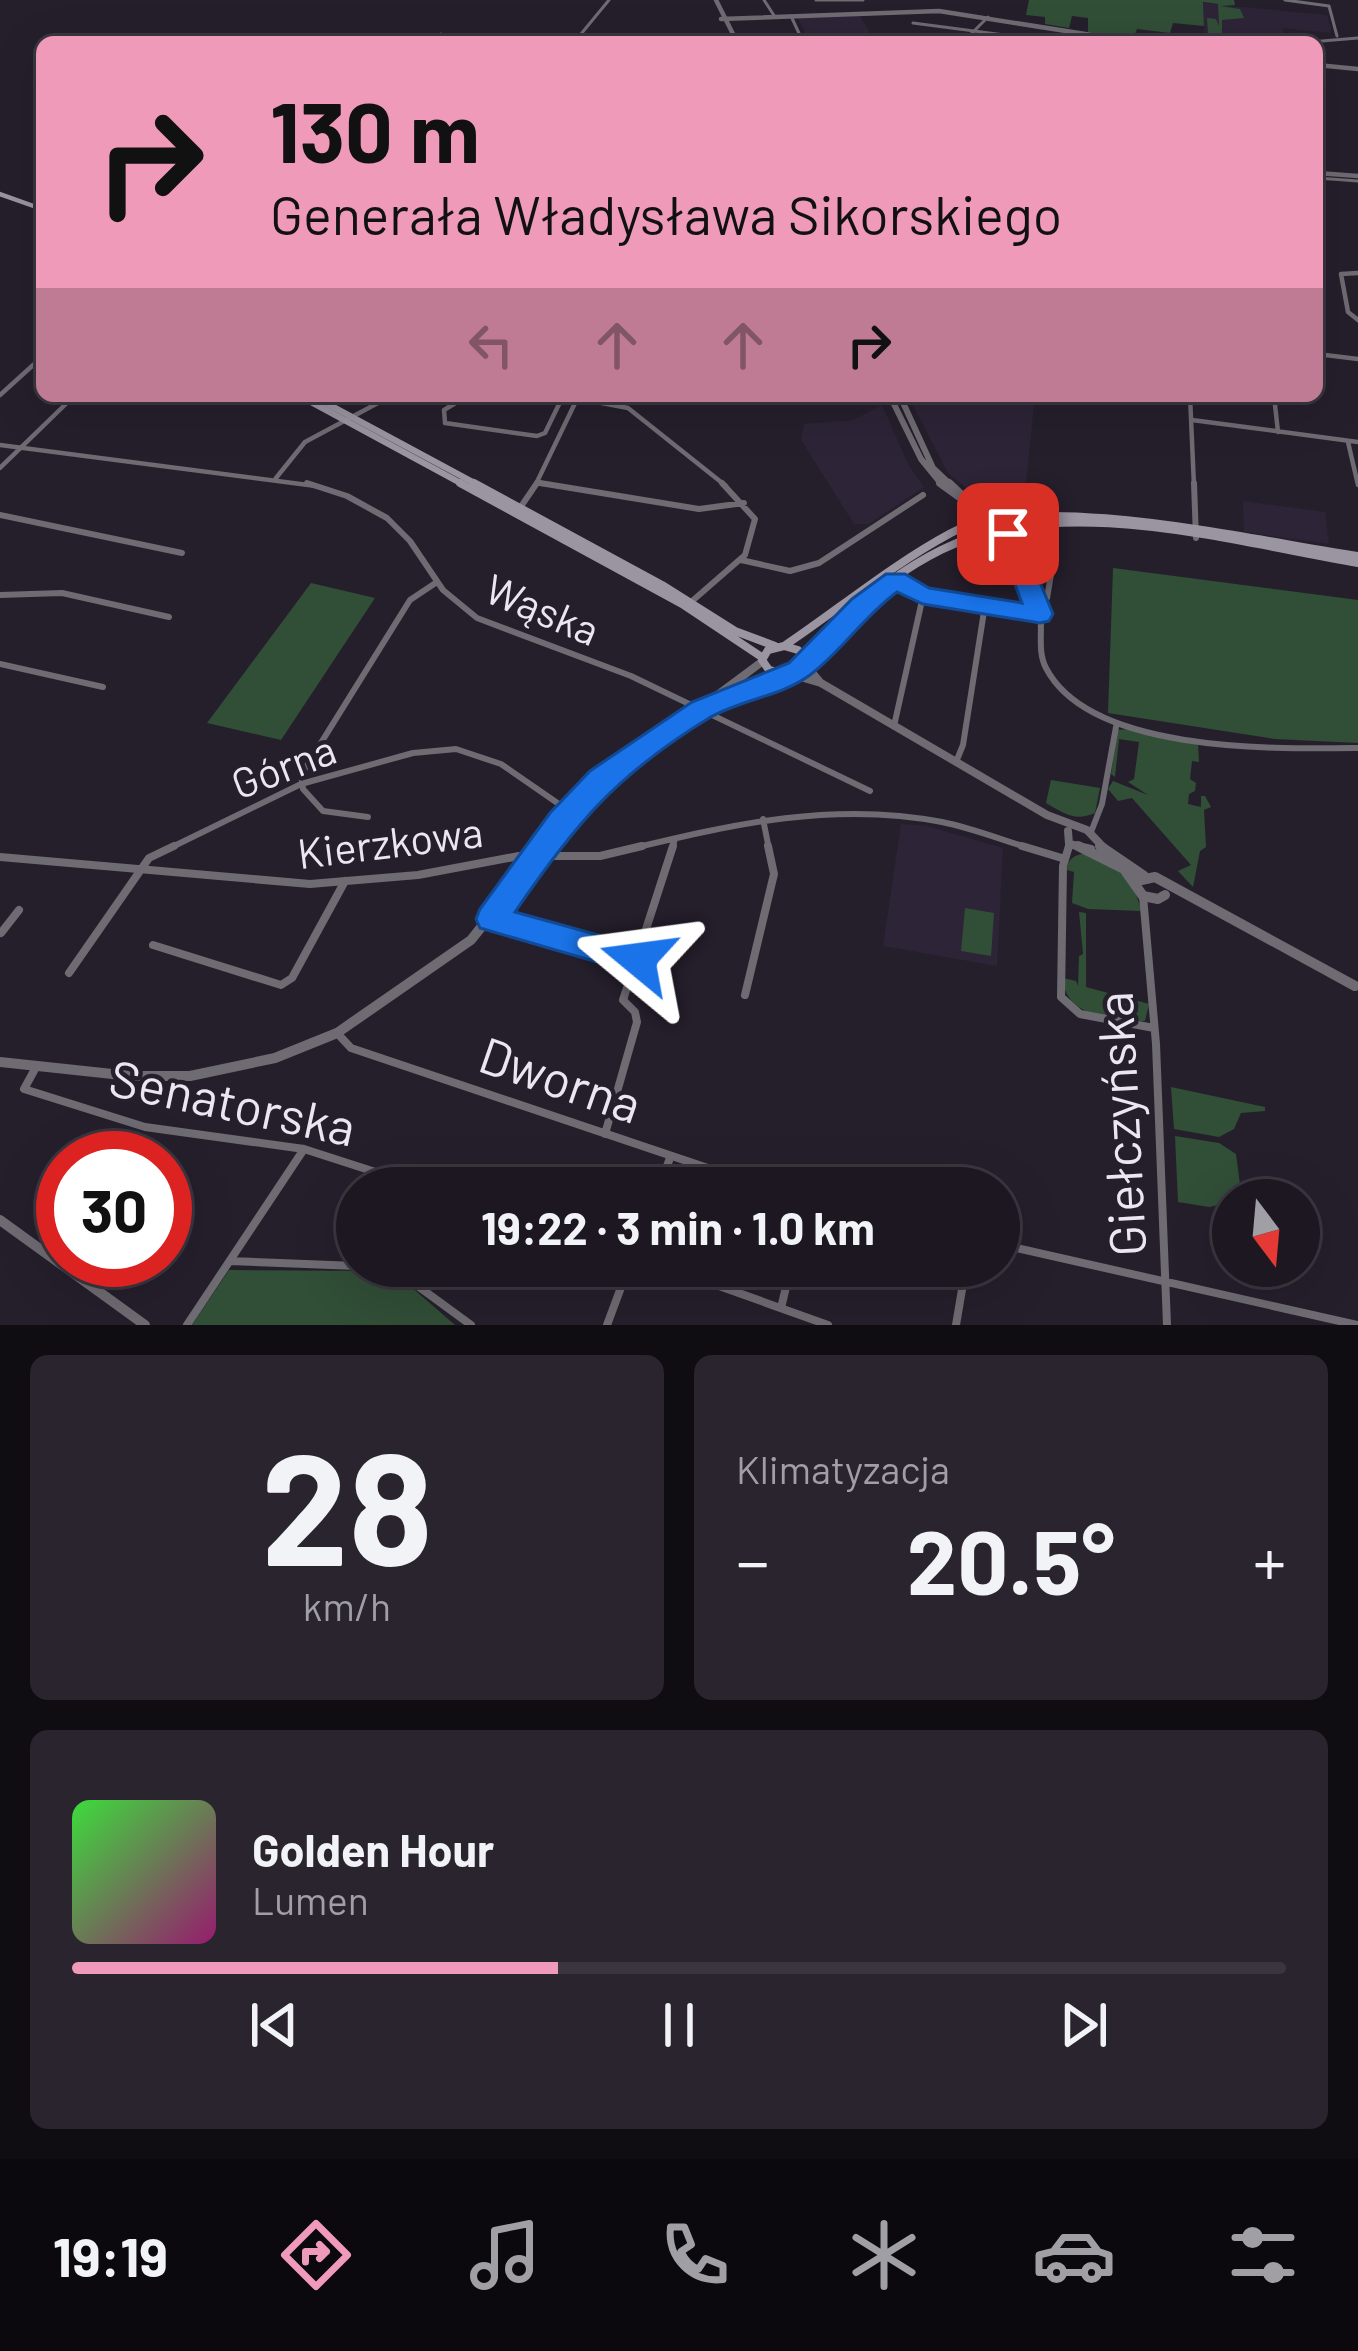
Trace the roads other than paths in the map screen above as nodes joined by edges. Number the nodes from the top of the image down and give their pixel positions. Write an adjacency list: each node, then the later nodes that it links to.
1 (609, 0): 15 (street)
2 (714, 0): 11 (street)
3 (764, 0): 9 (street)
4 (816, 0): 6 (street)
5 (1285, 0): 7 (street)
6 (863, 1)
7 (1301, 1): 22 (street)
8 (790, 16): 9 (street); 10 (street); 17 (street)
9 (775, 17): 11 (street)
10 (988, 17): 13 (street); 14 (street)
11 (723, 19): 16 (street)
12 (913, 23): 13 (street)
13 (976, 28): 18 (street); 19 (street)
14 (1060, 29): 20 (street); 21 (street)
15 (582, 36)
16 (731, 36)
17 (800, 36)
18 (969, 36)
19 (1020, 36)
20 (1053, 36)
21 (1101, 36)
22 (1337, 36): 23 (street); 24 (street)
23 (1358, 38)
24 (1323, 39)
25 (1323, 66): 26 (street)
26 (1358, 69)
27 (1323, 174): 28 (street)
28 (1358, 177)
29 (0, 194): 30 (main road)
30 (36, 207)
31 (1358, 273): 32 (street)
32 (1358, 320)
33 (1323, 354): 34 (street)
34 (1358, 358)
35 (36, 362): 36 (street)
36 (0, 395)
37 (68, 402): 55 (street)
38 (313, 402): 49 (main road)
39 (322, 402): 49 (main road)
40 (379, 402): 49 (street)
41 (457, 402): 42 (street)
42 (561, 402)
43 (576, 402): 59 (street)
44 (601, 402): 64 (street)
45 (893, 402): 65 (street)
46 (903, 402): 70 (street)
47 (1190, 402): 50 (street)
48 (1275, 402): 51 (street)
49 (347, 418): 57 (street); 58 (main road)
50 (1192, 421): 51 (street); 74 (street)
51 (1279, 432): 52 (street)
52 (1348, 441): 53 (street); 60 (street)
53 (1358, 442)
54 (0, 446): 55 (street, Wąska)
55 (20, 449): 56 (street); 57 (street, Wąska)
56 (0, 468)
57 (276, 478): 80 (street, Wąska)
58 (465, 482): 63 (main road); 66 (main road)
59 (538, 483): 62 (street); 64 (street)
60 (1358, 485)
61 (922, 495): 77 (street)
62 (531, 499): 63 (street); 66 (street); 67 (street)
63 (508, 501): 66 (main road)
64 (744, 503): 77 (street)
65 (961, 504): 70 (street); 71 (street)
66 (517, 510): 67 (main road); 87 (main road)
67 (531, 513): 83 (main road)
68 (0, 515): 75 (street)
69 (1023, 518): 70 (main road); 72 (main road); 74 (main road)
70 (986, 519): 71 (main road); 72 (street); 73 (street)
71 (965, 526): 79 (main road)
72 (1000, 527): 73 (main road); 85 (street)
73 (984, 531): 79 (main road)
74 (1196, 535): 76 (main road)
75 (182, 553)
76 (1358, 559)
77 (741, 560): 83 (street)
78 (1053, 562): 85 (street)
79 (891, 578): 82 (street); 88 (main road); 90 (main road)
80 (437, 582): 95 (street, Wąska); 100 (street)
81 (0, 595): 86 (street)
82 (923, 596): 84 (street); 96 (street)
83 (691, 602): 87 (main road)
84 (985, 605): 85 (street); 99 (street)
85 (1040, 611): 97 (street)
86 (169, 617)
87 (747, 642): 88 (main road); 89 (main road)
88 (779, 644): 89 (main road); 90 (main road)
89 (758, 660): 92 (main road); 95 (street)
90 (807, 661): 92 (main road); 93 (street)
91 (0, 664): 94 (street)
92 (786, 676): 93 (street); 95 (street)
93 (821, 683): 96 (street)
94 (103, 687)
95 (702, 709): 101 (street, Wąska); 102 (street)
96 (894, 726): 99 (street)
97 (1117, 726): 98 (street); 105 (street)
98 (1356, 748)
99 (956, 762): 105 (street)
100 (301, 784): 102 (street, Górna); 103 (street); 112 (street, Górna)
101 (870, 791)
102 (569, 811): 109 (street)
103 (368, 817)
104 (763, 819): 106 (street, Kierzkowa); 111 (street, Kierzkowa); 124 (street)
105 (1079, 830): 107 (street); 108 (street)
106 (675, 839): 109 (street, Kierzkowa); 121 (street)
107 (1093, 846): 108 (street); 113 (street)
108 (1073, 847): 111 (street)
109 (537, 856): 114 (street, Kierzkowa); 118 (street)
110 (0, 857): 112 (street, Kierzkowa)
111 (1065, 859): 125 (street)
112 (138, 871): 114 (street, Kierzkowa); 122 (street, Górna)
113 (1141, 879): 115 (street); 116 (street)
114 (345, 881): 120 (street)
115 (1166, 891): 116 (street); 123 (street)
116 (1148, 897): 125 (street, Giełczyńska)
117 (19, 910): 119 (street)
118 (492, 919): 121 (street); 126 (street)
119 (0, 934)
120 (153, 945)
121 (638, 959): 129 (street)
122 (69, 973)
123 (1357, 988)
124 (745, 994)
125 (1154, 1028): 139 (street, Giełczyńska)
126 (337, 1033): 128 (street); 129 (street, Dworna)
127 (0, 1062): 128 (street)
128 (37, 1066): 130 (street, Senatorska)
129 (605, 1133): 131 (street, Dworna)
130 (304, 1149): 132 (street, Senatorska); 137 (street)
131 (670, 1157): 133 (street); 134 (street, Dworna)
132 (360, 1167)
133 (666, 1167)
134 (701, 1167)
135 (0, 1220): 146 (street)
136 (1020, 1249): 139 (street)
137 (230, 1261): 138 (street); 147 (street)
138 (336, 1265)
139 (1166, 1284): 152 (street, Giełczyńska); 153 (street)
140 (418, 1287): 148 (street)
141 (621, 1287): 149 (street)
142 (722, 1287): 145 (street)
143 (786, 1287): 145 (street)
144 (963, 1287): 151 (street)
145 (781, 1308): 150 (street)
146 (145, 1325)
147 (187, 1325)
148 (471, 1325)
149 (607, 1325)
150 (828, 1325)
151 (956, 1325)
152 (1167, 1325)
153 (1357, 1325)

